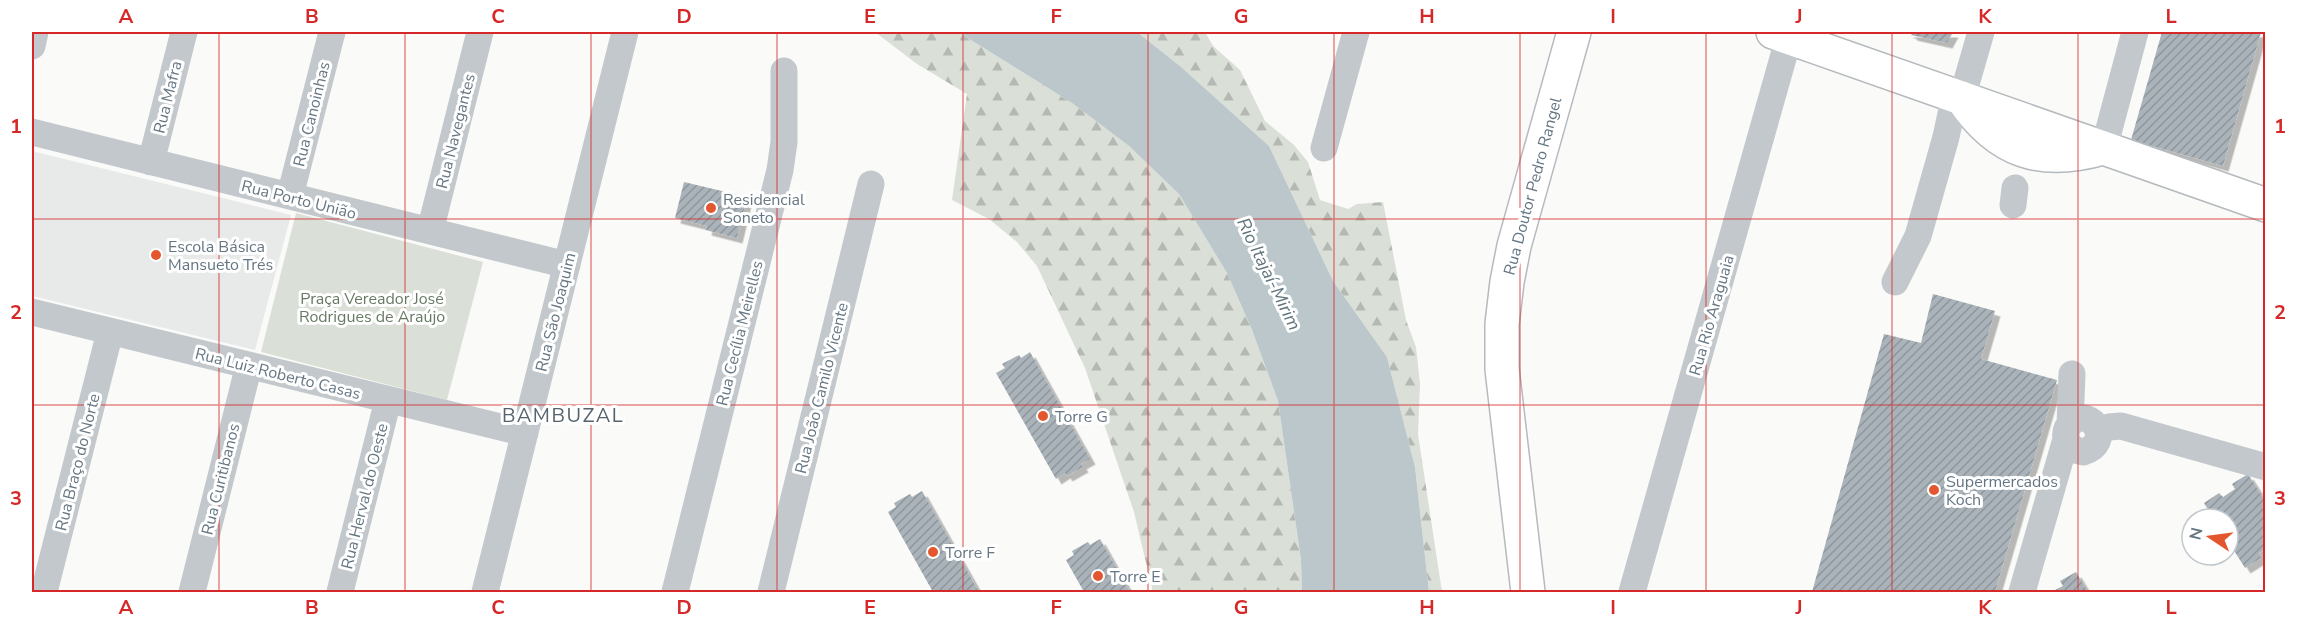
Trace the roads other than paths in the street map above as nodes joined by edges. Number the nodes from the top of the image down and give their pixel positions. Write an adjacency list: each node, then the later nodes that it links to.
1 (35, 32): 11 (street)
2 (184, 32): 18 (street, Rua Mafra)
3 (332, 32): 20 (street, Rua Canoinhas)
4 (480, 32): 22 (street, Rua Navegantes)
5 (625, 32): 23 (street, Rua São Joaquim)
6 (1356, 32): 16 (street)
7 (1574, 32): 39 (main road, Rua Doutor Pedro Rangel)
8 (1981, 32): 13 (street)
9 (2135, 32): 17 (street)
10 (1781, 34): 13 (main road); 40 (street, Rua Rio Araguaia)
11 (32, 46)
12 (784, 71): 37 (street, Rua Cecília Meirelles)
13 (1959, 97): 15 (main road); 24 (street)
14 (32, 132): 18 (street, Rua Porto União)
15 (2026, 136): 17 (main road); 17 (main road)
16 (1324, 148)
17 (2104, 148): 21 (main road)
18 (151, 162): 20 (street, Rua Porto União)
19 (871, 184): 38 (street, Rua João Camilo Vicente)
20 (290, 196): 22 (street, Rua Porto União)
21 (2265, 205)
22 (430, 231): 23 (street, Rua Porto União)
23 (567, 265): 31 (street, Rua São Joaquim)
24 (1895, 282)
25 (32, 312): 26 (street, Rua Luiz Roberto Casas)
26 (110, 332): 27 (street, Rua Luiz Roberto Casas); 33 (street, Rua Braço do Norte)
27 (249, 366): 29 (street, Rua Luiz Roberto Casas); 34 (street, Rua Curitibanos)
28 (2072, 374): 30 (street)
29 (388, 400): 31 (street, Rua Luiz Roberto Casas); 35 (street, Rua Herval do Oeste)
30 (2068, 432): 32 (street); 41 (street)
31 (525, 433): 36 (street, Rua São Joaquim)
32 (2265, 466)
33 (44, 592)
34 (192, 592)
35 (340, 592)
36 (485, 592)
37 (675, 592)
38 (771, 592)
39 (1528, 592)
40 (1632, 592)
41 (2022, 592)

